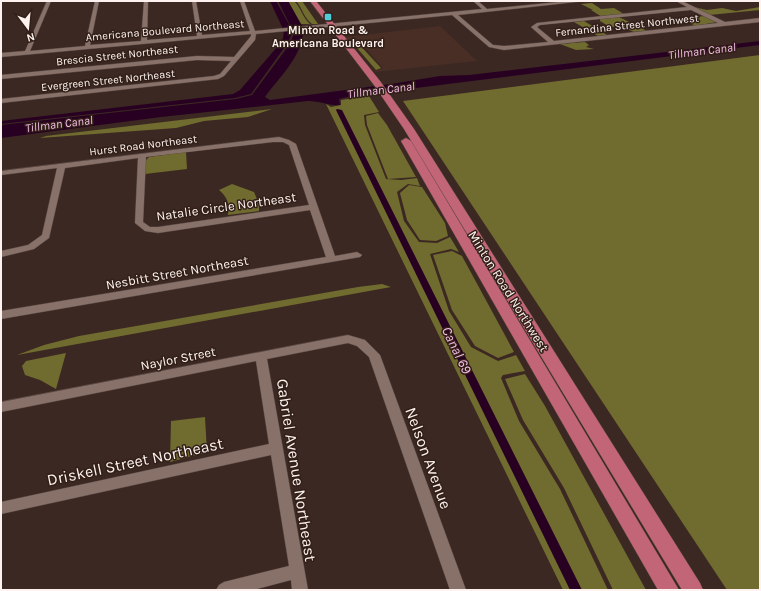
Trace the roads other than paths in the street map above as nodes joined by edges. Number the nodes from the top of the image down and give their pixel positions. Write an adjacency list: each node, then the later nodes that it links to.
1 (49, 1): 23 (street)
2 (97, 1): 22 (street)
3 (146, 1): 20 (street)
4 (194, 1): 19 (street)
5 (242, 1): 18 (street)
6 (306, 1): 16 (main road, Minton Road Northwest)
7 (313, 1): 17 (main road, Minton Road Northwest)
8 (475, 1): 12 (street)
9 (583, 1): 12 (street, Americana Boulevard Northeast)
10 (678, 1): 11 (street)
11 (692, 8): 15 (street); 21 (street)
12 (487, 10): 13 (street, Americana Boulevard Northeast)
13 (454, 14): 17 (street, Americana Boulevard Northeast); 21 (street, Fernandina Street Northwest)
14 (760, 20): 15 (street, Fernandina Street Northwest)
15 (724, 24): 21 (street, Fernandina Street Northwest)
16 (322, 26): 17 (street, Americana Boulevard Northeast); 18 (street, Americana Boulevard Northeast); 27 (main road, Minton Road Northwest)
17 (331, 26): 27 (main road, Minton Road Northwest)
18 (253, 32): 19 (street, Americana Boulevard Northeast); 25 (street)
19 (200, 37): 20 (street, Americana Boulevard Northeast)
20 (144, 42): 22 (street, Americana Boulevard Northeast)
21 (553, 43)
22 (87, 47): 23 (street, Americana Boulevard Northeast)
23 (28, 52): 24 (street, Americana Boulevard Northeast)
24 (1, 55)
25 (236, 59): 26 (street, Brescia Street Northeast); 28 (street, Evergreen Street Northeast)
26 (1, 77)
27 (383, 98): 46 (main road, Minton Road Northwest); 47 (main road, Minton Road Northwest)
28 (1, 101)
29 (142, 156): 30 (street, Hurst Road Northeast); 32 (street, Hurst Road Northeast); 32 (street, Natalie Circle Northeast)
30 (61, 166): 31 (street, Hurst Road Northeast); 33 (street)
31 (1, 173)
32 (313, 207): 35 (street)
33 (1, 254)
34 (357, 255): 35 (street, Nesbitt Street Northeast)
35 (331, 259): 36 (street, Nesbitt Street Northeast)
36 (1, 315)
37 (361, 343): 38 (street, Naylor Street); 45 (street, Nelson Avenue)
38 (261, 356): 39 (street, Naylor Street); 40 (street, Gabriel Avenue Northeast)
39 (1, 407)
40 (276, 448): 41 (street, Driskell Street Northeast); 42 (street, Gabriel Avenue Northeast)
41 (1, 508)
42 (297, 570): 43 (street); 44 (street, Gabriel Avenue Northeast)
43 (224, 590)
44 (300, 590)
45 (458, 590)
46 (669, 590)
47 (692, 590)

